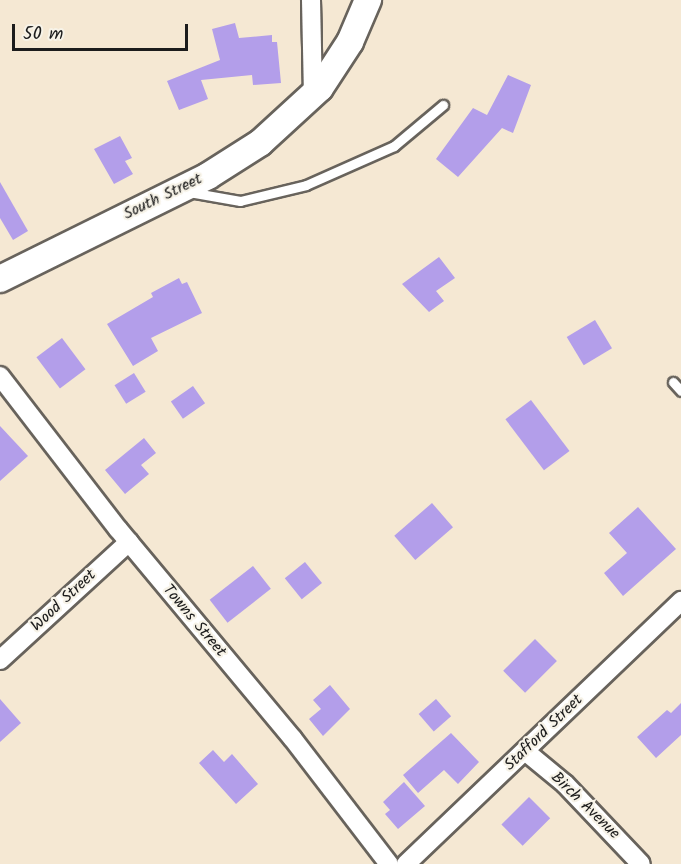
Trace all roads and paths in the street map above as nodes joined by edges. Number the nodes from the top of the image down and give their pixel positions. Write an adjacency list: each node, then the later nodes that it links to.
1 (311, 0): 3 (street)
2 (368, 0): 3 (street, South Street)
3 (313, 95): 5 (street, South Street)
4 (443, 105): 5 (lane)
5 (178, 190): 6 (street, South Street)
6 (0, 279)
7 (0, 376): 10 (street, Towns Street)
8 (673, 382): 9 (lane)
9 (681, 391)
10 (129, 542): 12 (street, Wood Street); 14 (street, Towns Street)
11 (681, 601): 13 (street, Stafford Street)
12 (0, 660)
13 (525, 751): 15 (street, Stafford Street); 16 (street, Birch Avenue)
14 (389, 864)
15 (406, 864)
16 (641, 864)

